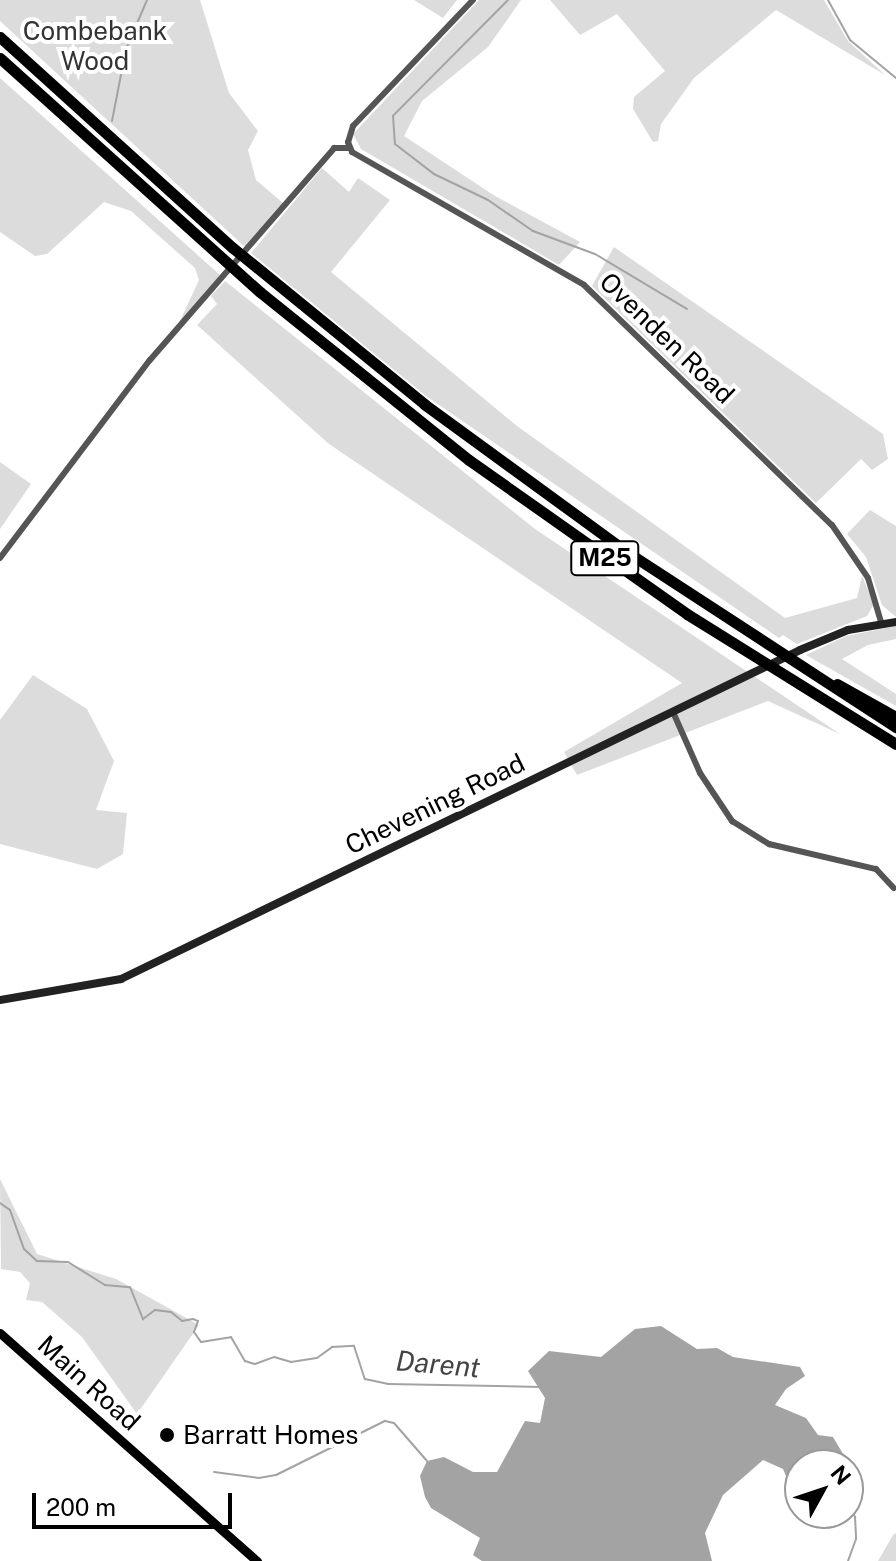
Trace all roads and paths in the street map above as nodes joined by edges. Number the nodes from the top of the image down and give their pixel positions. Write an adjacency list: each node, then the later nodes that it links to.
1 (473, 0): 4 (street)
2 (0, 37): 10 (highway, M25)
3 (0, 58): 14 (highway, M25)
4 (349, 133): 5 (street); 6 (street)
5 (334, 148): 6 (street); 7 (street)
6 (350, 148): 8 (street, Ovenden Road)
7 (0, 558)
8 (881, 622): 9 (main road); 11 (main road, Chevening Road)
9 (896, 622)
10 (801, 666): 12 (highway, M25); 13 (highway, M25)
11 (673, 712): 15 (street); 16 (main road, Chevening Road)
12 (896, 717)
13 (896, 727)
14 (896, 744)
15 (894, 888)
16 (0, 1000)
17 (0, 1333): 18 (main road, Main Road)
18 (257, 1561)

